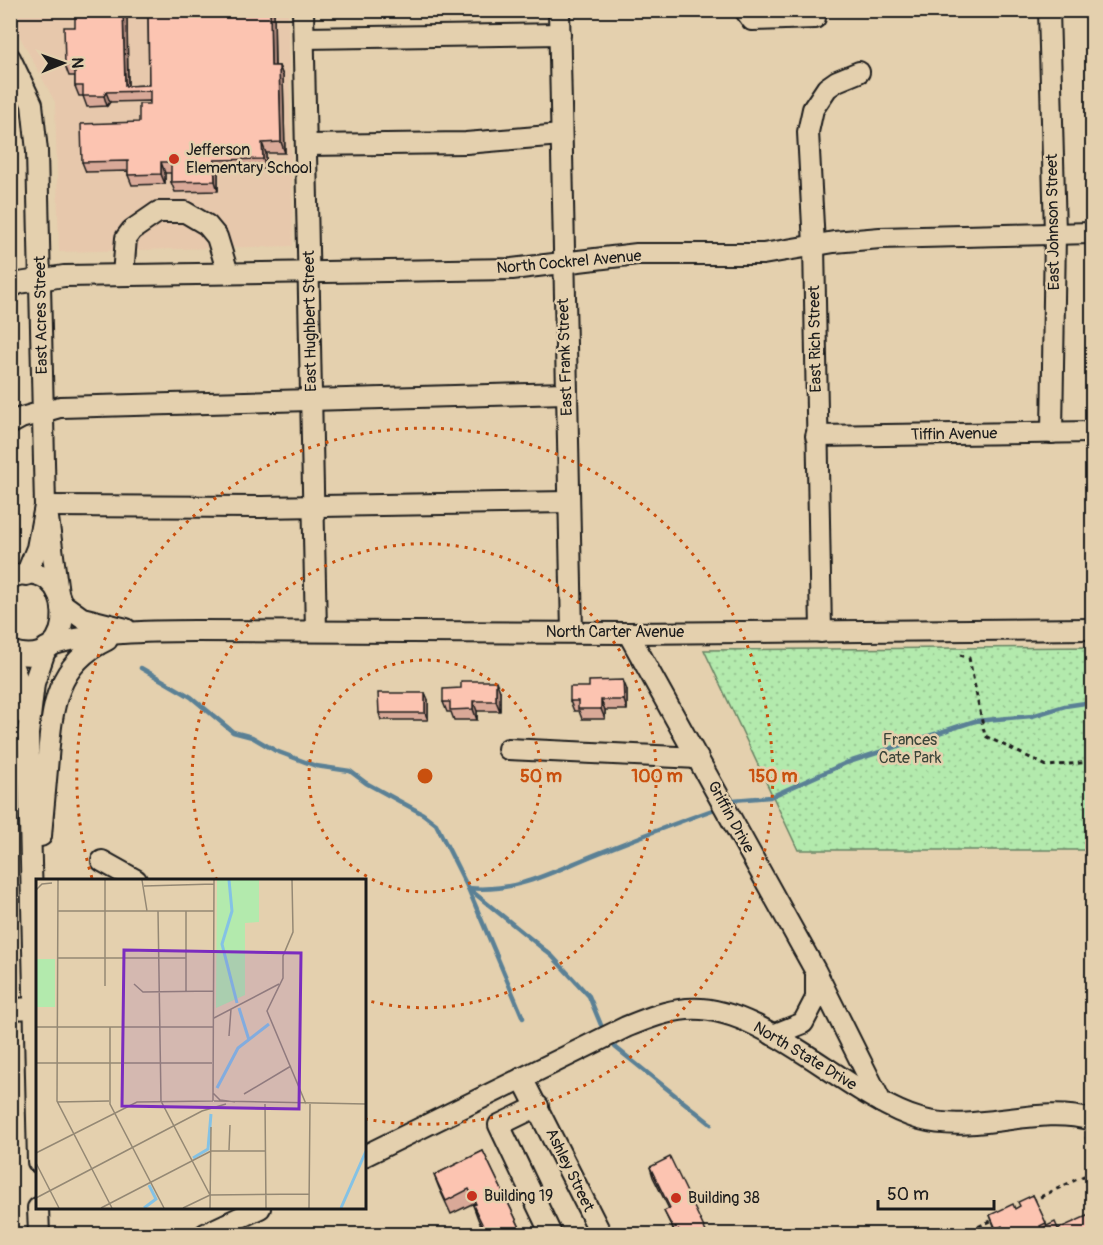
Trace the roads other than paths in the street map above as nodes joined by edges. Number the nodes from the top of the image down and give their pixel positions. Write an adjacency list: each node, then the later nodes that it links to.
1 (303, 10): 7 (street, East Hughbert Street)
2 (560, 10): 6 (street, East Frank Street)
3 (745, 10): 5 (street)
4 (1049, 10): 12 (street, East Johnson Street)
5 (815, 18)
6 (560, 34): 7 (street); 10 (street, East Frank Street)
7 (304, 38): 11 (street, East Hughbert Street)
8 (10, 58): 19 (street, East Acres Street)
9 (859, 72): 14 (street, East Rich Street)
10 (561, 135): 11 (street); 15 (street, East Frank Street)
11 (306, 145): 16 (street, East Hughbert Street)
12 (1055, 233): 13 (street, North Cockrel Avenue); 14 (street, North Cockrel Avenue); 26 (street, East Johnson Street)
13 (1092, 233)
14 (814, 245): 15 (street, North Cockrel Avenue); 27 (street, East Rich Street)
15 (563, 263): 16 (street, North Cockrel Avenue); 21 (street, East Frank Street)
16 (309, 271): 17 (street, North Cockrel Avenue); 22 (street, East Hughbert Street)
17 (228, 273): 18 (street, North Cockrel Avenue); 18 (street)
18 (123, 275): 19 (street, North Cockrel Avenue)
19 (41, 279): 20 (street, North Cockrel Avenue); 23 (street, East Acres Street)
20 (10, 288)
21 (566, 393): 22 (street); 28 (street, East Frank Street)
22 (311, 400): 23 (street); 30 (street, East Hughbert Street)
23 (43, 412): 24 (street); 29 (street, East Acres Street)
24 (10, 424)
25 (1092, 432): 26 (street, Tiffin Avenue)
26 (1052, 433): 27 (street, Tiffin Avenue)
27 (816, 436): 37 (street, East Rich Street)
28 (569, 502): 30 (street); 36 (street, East Frank Street)
29 (45, 506): 30 (street); 31 (street, East Acres Street); 32 (street, East Acres Street)
30 (314, 506): 34 (street, East Hughbert Street)
31 (16, 575): 32 (street, North Carter Avenue)
32 (61, 599): 35 (street, North Carter Avenue); 40 (street, East Acres Street)
33 (1092, 629): 37 (street, North Carter Avenue)
34 (316, 631): 35 (street, North Carter Avenue); 36 (street, North Carter Avenue)
35 (137, 632): 39 (street, North Carter Avenue)
36 (572, 632): 38 (street, North Carter Avenue)
37 (821, 632): 38 (street, North Carter Avenue)
38 (628, 633): 45 (street, Griffin Drive)
39 (115, 636): 40 (street, North Carter Avenue); 47 (street)
40 (48, 646): 41 (street, North Carter Avenue); 43 (street, East Acres Street)
41 (10, 651)
42 (10, 659): 43 (street)
43 (28, 734): 50 (street)
44 (508, 749): 45 (street)
45 (698, 758): 51 (street, Griffin Drive)
46 (102, 861): 48 (street)
47 (38, 879)
48 (134, 879)
49 (36, 901): 50 (street)
50 (33, 930): 52 (street)
51 (815, 970): 54 (street, Griffin Drive); 57 (street, Griffin Drive)
52 (34, 1008): 53 (street); 56 (street)
53 (10, 1009)
54 (773, 1035): 55 (street, North State Drive); 57 (street, North State Drive)
55 (522, 1078): 58 (street, Ashley Street); 60 (street, North State Drive)
56 (36, 1085)
57 (881, 1102): 59 (street, North State Drive)
58 (538, 1106): 65 (street); 66 (street, Ashley Street)
59 (1092, 1120)
60 (366, 1155)
61 (38, 1209): 64 (street)
62 (258, 1209): 63 (street)
63 (213, 1233)
64 (39, 1234)
65 (550, 1234)
66 (601, 1234)

